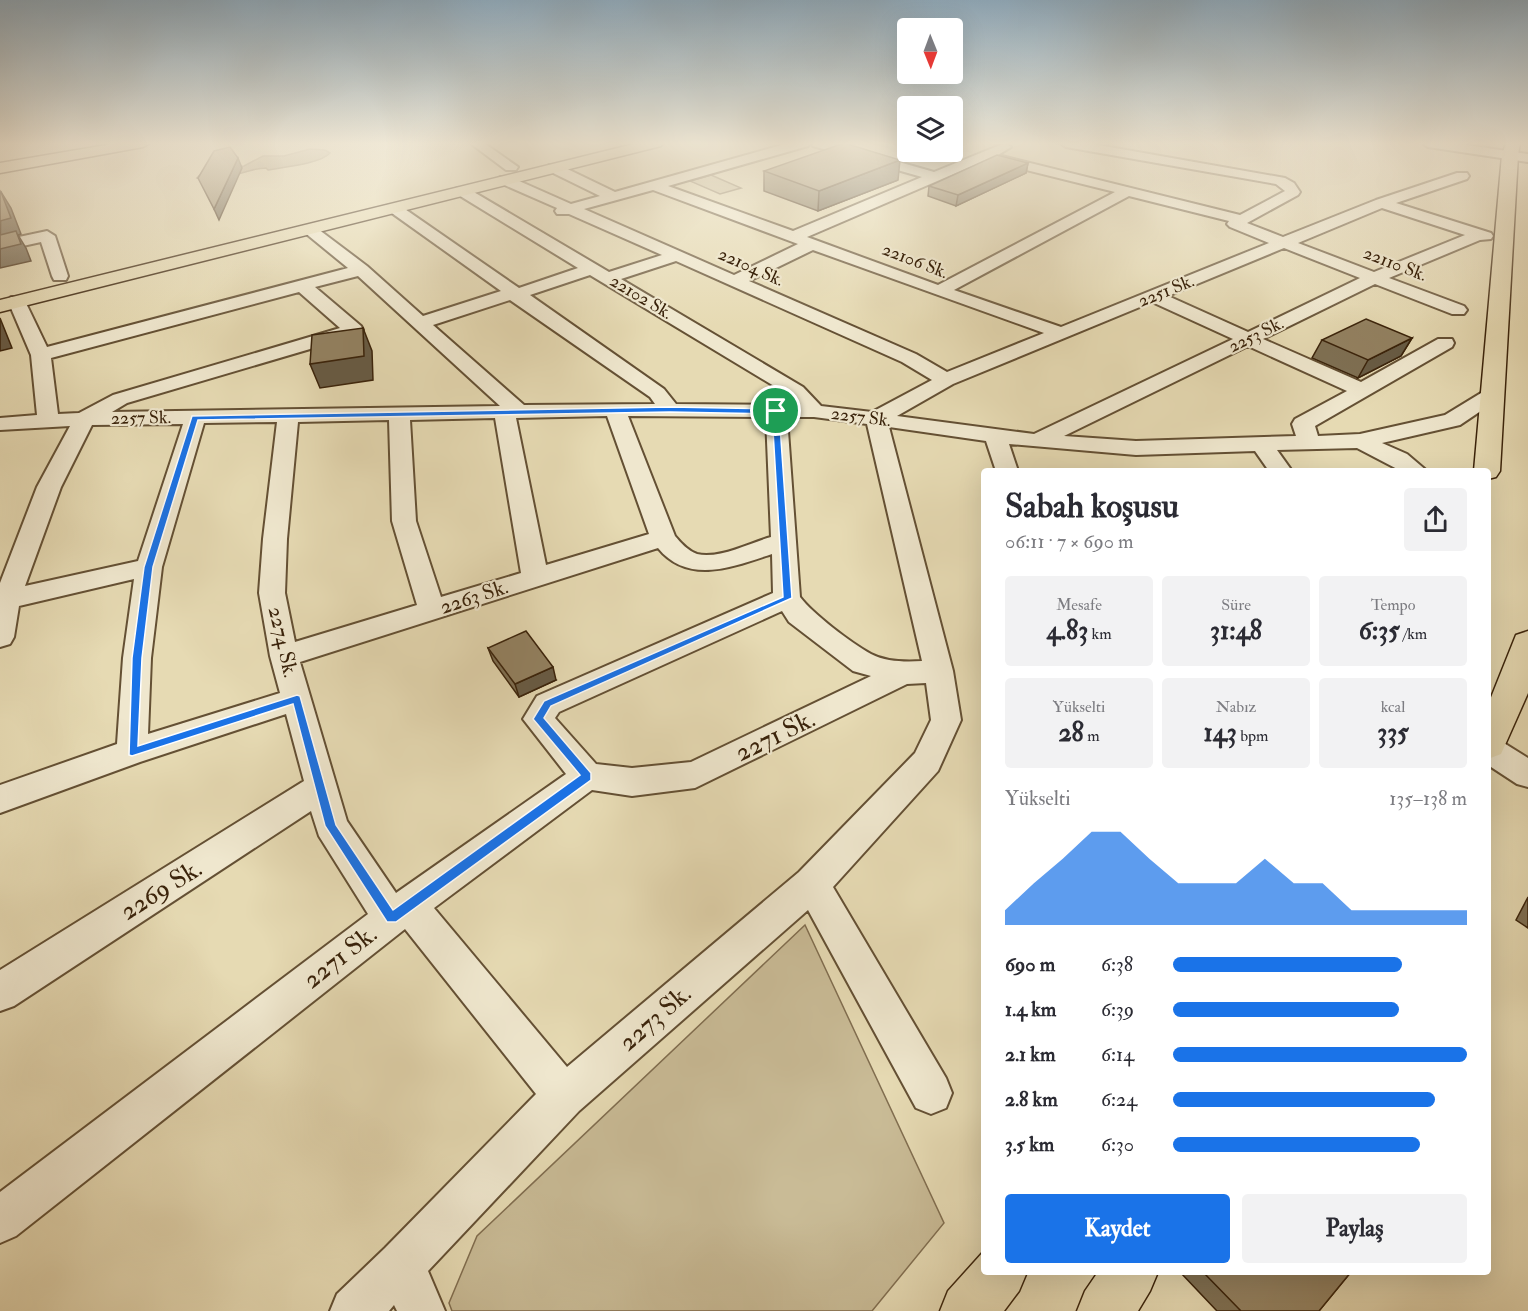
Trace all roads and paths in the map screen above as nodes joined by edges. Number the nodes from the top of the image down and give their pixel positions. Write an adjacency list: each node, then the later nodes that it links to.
1 (375, 204): 28 (main road)
2 (409, 204): 14 (main road)
3 (485, 204): 17 (street, 22102 Sk.)
4 (561, 204): 15 (street, 22104 Sk.)
5 (586, 204): 15 (street)
6 (706, 204): 19 (street, 22106 Sk.)
7 (872, 204): 19 (street)
8 (1103, 204): 34 (street)
9 (1180, 204): 16 (street, 22110 Sk.)
10 (1271, 204): 16 (street)
11 (1379, 204): 22 (street, 2251 Sk.)
12 (1385, 204): 20 (street)
13 (1509, 204): 21 (main road)
14 (394, 208): 18 (main road); 35 (street)
15 (570, 209): 17 (street); 25 (street, 22104 Sk.)
16 (1243, 220): 22 (street, 22110 Sk.)
17 (518, 223): 26 (street, 22102 Sk.)
18 (309, 228): 27 (street); 37 (main road)
19 (795, 236): 23 (street, 22106 Sk.)
20 (1478, 236): 21 (street); 30 (street, 2253 Sk.)
21 (1503, 239): 46 (main road)
22 (1284, 242): 30 (street, 22110 Sk.); 36 (street, 2251 Sk.)
23 (814, 243): 31 (street); 34 (street, 22106 Sk.)
24 (0, 246): 28 (street)
25 (677, 255): 29 (street); 31 (street, 22104 Sk.)
26 (592, 268): 29 (street, 22102 Sk.); 35 (street)
27 (361, 270): 32 (street); 39 (street)
28 (60, 276): 33 (main road)
29 (609, 277): 50 (street, 22102 Sk.)
30 (1376, 277): 38 (street, 22110 Sk.); 41 (street, 2253 Sk.)
31 (735, 281): 44 (street, 22104 Sk.)
32 (304, 287): 43 (street); 56 (street)
33 (0, 289)
34 (939, 291): 40 (street, 22106 Sk.)
35 (517, 294): 39 (street); 48 (street)
36 (1153, 296): 40 (street, 2251 Sk.); 41 (street)
37 (9, 304): 43 (street)
38 (1458, 310)
39 (421, 323): 51 (street)
40 (1061, 333): 44 (street, 2251 Sk.)
41 (1249, 339): 45 (street); 60 (street, 2253 Sk.)
42 (1445, 343): 45 (street)
43 (41, 355): 57 (street)
44 (946, 380): 55 (street, 2251 Sk.)
45 (1364, 391): 61 (street)
46 (1493, 394): 62 (street); 69 (main road)
47 (615, 410): 48 (street, 2257 Sk.); 51 (street, 2257 Sk.); 70 (street)
48 (670, 410): 49 (street, 2257 Sk.)
49 (776, 411): 50 (street, 2257 Sk.); 71 (street)
50 (814, 411): 55 (street, 2257 Sk.)
51 (512, 412): 52 (street, 2257 Sk.); 73 (street)
52 (399, 414): 53 (street, 2257 Sk.); 76 (street)
53 (288, 417): 54 (street, 2257 Sk.); 79 (street, 2274 Sk.)
54 (195, 418): 56 (street, 2257 Sk.); 72 (street)
55 (876, 418): 59 (street, 2257 Sk.); 81 (street)
56 (84, 419): 57 (street, 2257 Sk.); 74 (street)
57 (48, 420): 58 (street, 2257 Sk.)
58 (0, 424)
59 (995, 436): 60 (street, 2257 Sk.); 65 (street)
60 (1037, 441): 64 (street, 2257 Sk.)
61 (1309, 441): 62 (street, 2257 Sk.); 63 (street, 2257 Sk.)
62 (1360, 441): 68 (street)
63 (1260, 443): 64 (street, 2257 Sk.); 67 (street)
64 (1136, 448): 66 (street)
65 (1006, 468)
66 (1146, 468)
67 (1279, 468)
68 (1412, 468)
69 (1487, 468)
70 (663, 538): 71 (street); 73 (street, 2263 Sk.)
71 (785, 541): 75 (street)
72 (149, 567): 74 (street); 86 (street)
73 (535, 578): 76 (street, 2263 Sk.)
74 (7, 598): 77 (street)
75 (787, 598): 82 (street); 88 (street)
76 (432, 610): 79 (street, 2263 Sk.)
77 (0, 637)
78 (1528, 643): 80 (main road)
79 (284, 656): 83 (street, 2274 Sk.)
80 (1523, 670): 84 (main road)
81 (939, 671): 82 (street, 2271 Sk.); 91 (street, 2273 Sk.)
82 (903, 673): 88 (street, 2271 Sk.)
83 (297, 699): 86 (street); 89 (street, 2274 Sk.)
84 (1491, 738)
85 (1491, 751): 87 (street)
86 (132, 752): 90 (street)
87 (1528, 774)
88 (588, 776): 92 (street, 2271 Sk.)
89 (322, 787): 92 (street, 2274 Sk.); 93 (street, 2269 Sk.)
90 (0, 799)
91 (812, 884): 94 (street); 95 (street, 2273 Sk.)
92 (400, 912): 95 (street, 2274 Sk.); 96 (street, 2271 Sk.)
93 (0, 992)
94 (931, 1093)
95 (564, 1096): 97 (street, 2273 Sk.)
96 (0, 1220)
97 (402, 1265): 100 (street, 2273 Sk.); 101 (street)
98 (998, 1275): 102 (main road)
99 (1129, 1275): 103 (main road)
100 (354, 1311)
101 (421, 1311)
102 (968, 1311)
103 (1105, 1311)

